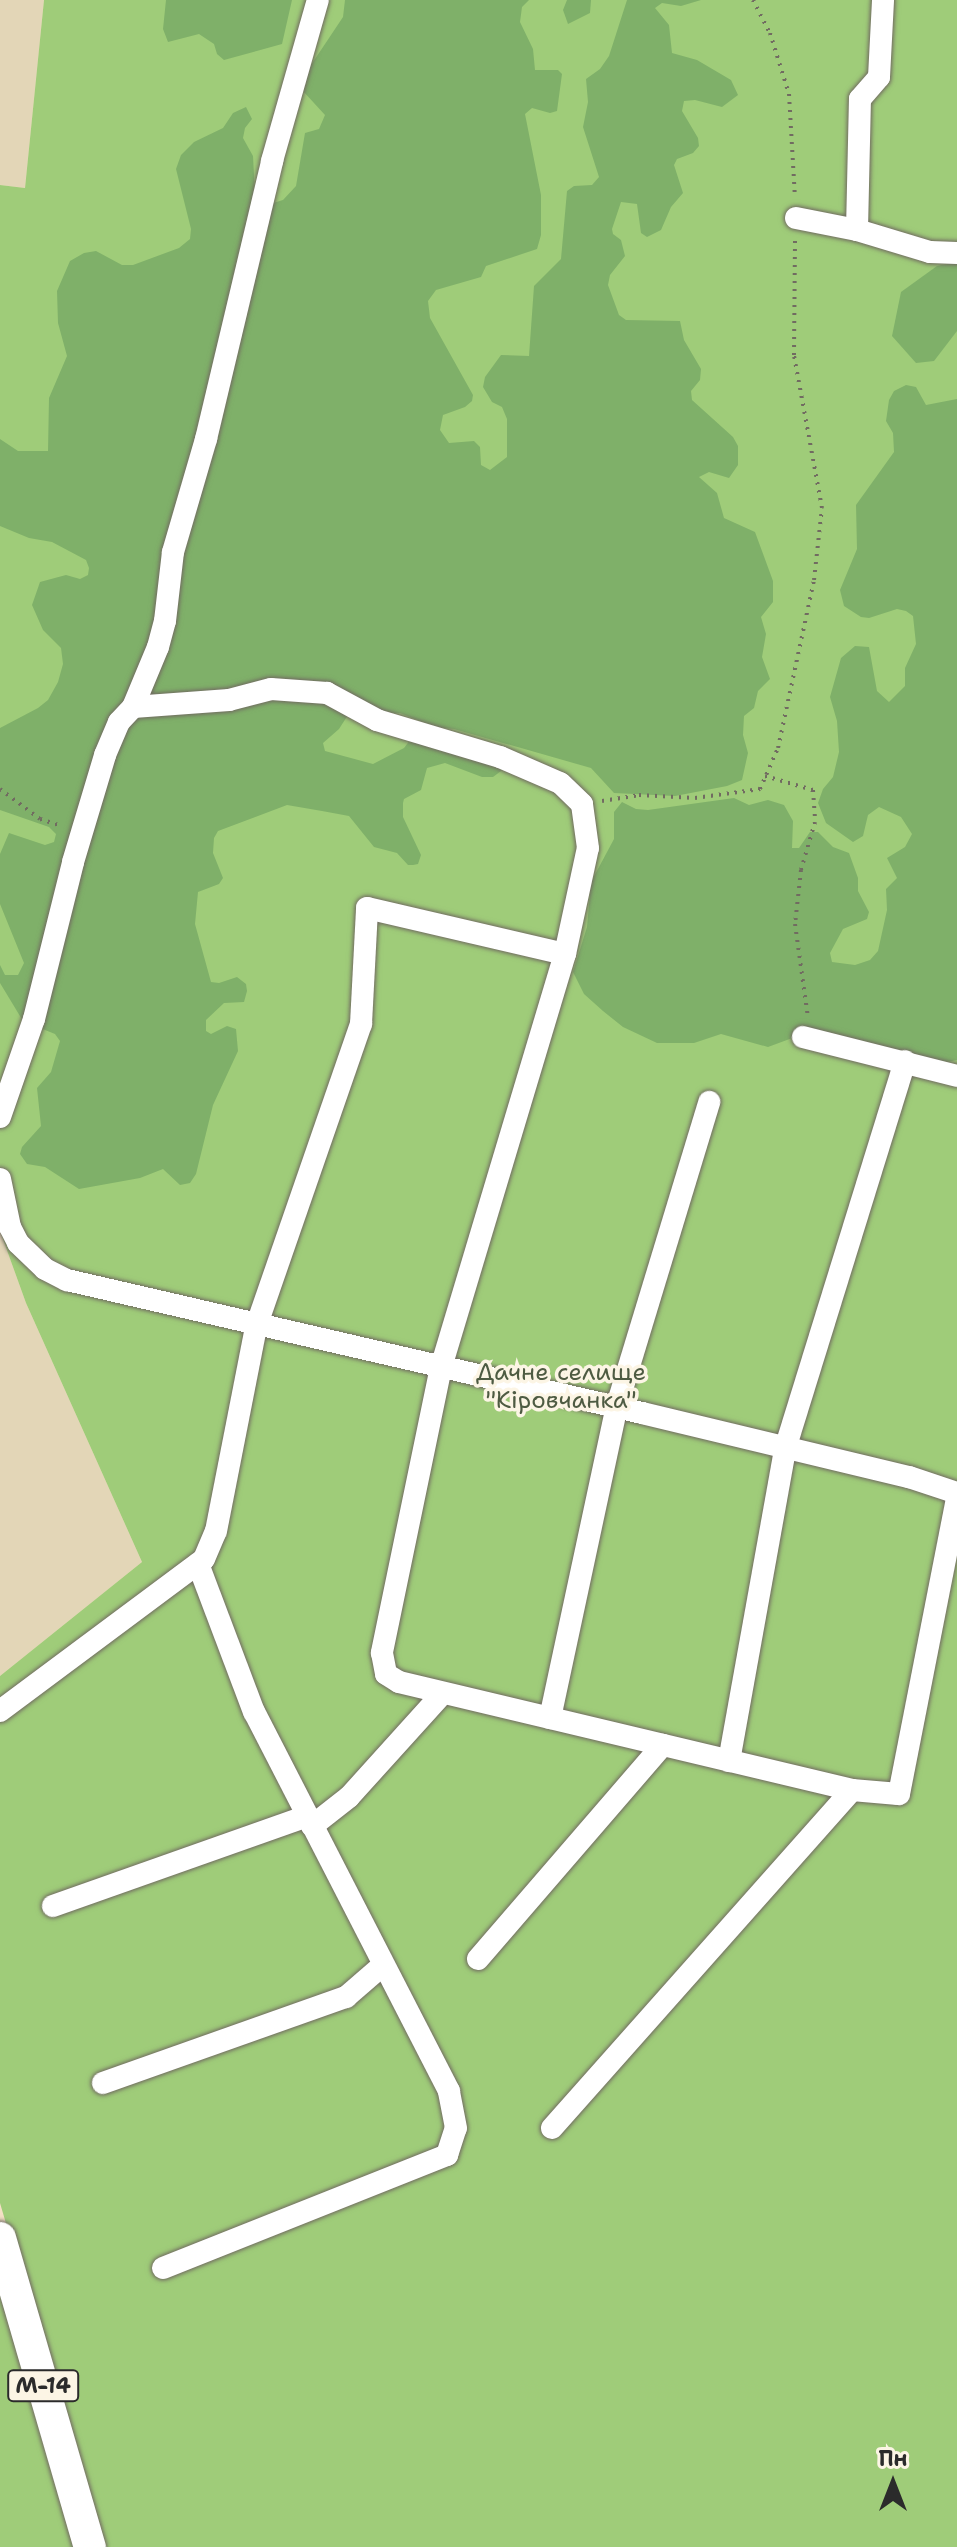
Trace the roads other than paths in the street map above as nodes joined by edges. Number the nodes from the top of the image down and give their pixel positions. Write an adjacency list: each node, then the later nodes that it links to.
1 (318, 0): 6 (lane)
2 (883, 0): 4 (lane)
3 (796, 218): 4 (lane)
4 (857, 230): 5 (lane)
5 (957, 253)
6 (133, 707): 7 (lane); 12 (lane)
7 (565, 954): 14 (lane); 15 (lane)
8 (807, 1038): 9 (lane)
9 (905, 1061): 10 (lane); 17 (lane)
10 (957, 1076)
11 (709, 1102): 16 (lane)
12 (0, 1117)
13 (0, 1179): 14 (lane)
14 (256, 1327): 15 (lane); 19 (lane)
15 (441, 1367): 16 (lane); 20 (lane)
16 (616, 1409): 17 (lane); 22 (lane)
17 (785, 1449): 18 (lane); 24 (lane)
18 (957, 1495): 25 (lane)
19 (198, 1564): 21 (lane); 26 (lane)
20 (443, 1693): 22 (lane); 26 (lane)
21 (0, 1711)
22 (550, 1718): 23 (lane)
23 (663, 1745): 24 (lane); 28 (lane)
24 (729, 1761): 25 (lane)
25 (852, 1790): 31 (lane)
26 (310, 1821): 27 (lane); 29 (lane)
27 (53, 1906)
28 (478, 1959)
29 (383, 1965): 30 (lane); 33 (lane)
30 (103, 2083)
31 (552, 2128)
32 (0, 2238): 34 (highway, М-14)
33 (163, 2268)
34 (90, 2547)

